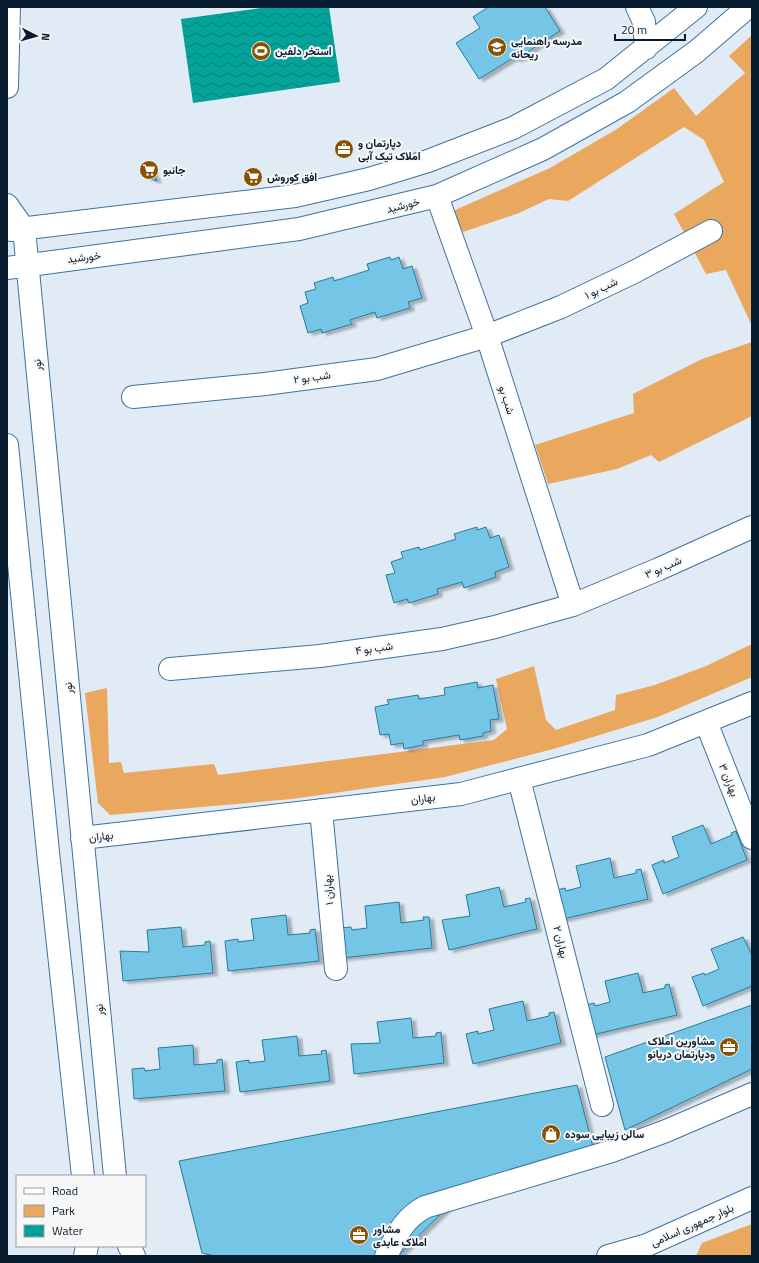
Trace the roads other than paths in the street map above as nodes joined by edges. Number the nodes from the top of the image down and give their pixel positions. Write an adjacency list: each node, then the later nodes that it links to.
1 (10, 7): 6 (street)
2 (636, 7): 5 (street)
3 (696, 7): 5 (street)
4 (748, 7): 7 (street, خورشید)
5 (646, 48): 9 (street)
6 (7, 87)
7 (437, 196): 11 (street, خورشید); 12 (street, شب بو)
8 (7, 205): 9 (street, نور)
9 (16, 229): 11 (street, نور)
10 (711, 231): 12 (street, شب بو ۱)
11 (17, 266): 22 (street, نور)
12 (487, 336): 13 (street, شب بو ۲); 16 (street, شب بو)
13 (133, 397)
14 (7, 445): 27 (street)
15 (752, 527): 16 (street, شب بو ۳)
16 (573, 605): 17 (street, شب بو ۴)
17 (170, 669)
18 (752, 703): 19 (street, بهاران)
19 (706, 722): 20 (street, بهاران); 23 (street, بهاران ۳)
20 (519, 779): 21 (street, بهاران); 26 (street, بهاران ۲)
21 (321, 810): 22 (street, بهاران); 24 (street, بهاران ۱)
22 (82, 838): 28 (street, نور)
23 (752, 838)
24 (336, 969)
25 (752, 1094): 32 (street)
26 (602, 1105)
27 (83, 1175)
28 (115, 1175)
29 (752, 1198): 33 (street, بلوار جمهوری اسلامی)
30 (130, 1247): 31 (street)
31 (134, 1256)
32 (386, 1256)
33 (608, 1256)

